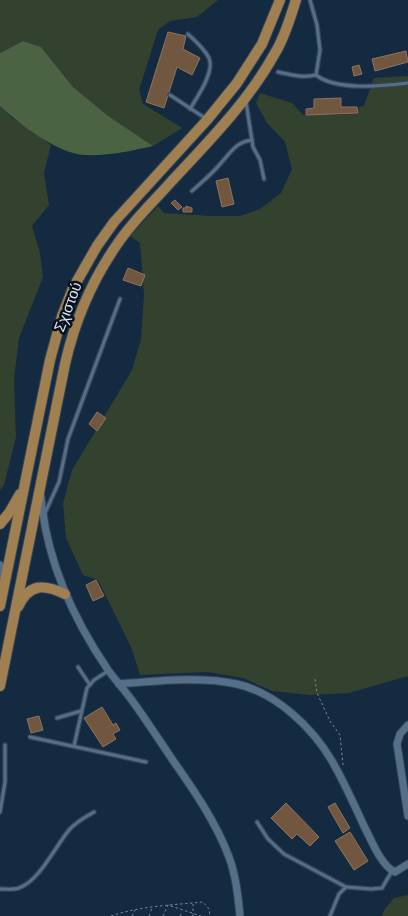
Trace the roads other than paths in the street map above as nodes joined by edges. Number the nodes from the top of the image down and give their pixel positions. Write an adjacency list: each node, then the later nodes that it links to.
1 (280, 0): 11 (main road, Σχιστού)
2 (296, 0): 9 (main road, Σχιστού)
3 (310, 0): 6 (lane)
4 (188, 34): 10 (lane)
5 (278, 72): 6 (lane)
6 (316, 75): 7 (lane)
7 (408, 83)
8 (170, 95): 10 (lane)
9 (245, 98): 12 (lane); 17 (main road, Σχιστού)
10 (190, 109): 11 (lane)
11 (207, 120): 16 (main road, Σχιστού)
12 (252, 140): 13 (lane); 14 (lane)
13 (264, 179)
14 (192, 191)
15 (120, 299): 18 (lane)
16 (25, 485): 19 (main road); 21 (main road, Σχιστού)
17 (40, 488): 18 (street); 24 (main road, Σχιστού)
18 (43, 518): 22 (street)
19 (0, 524)
20 (0, 564): 21 (street)
21 (4, 587): 23 (main road, Σχιστού)
22 (65, 594): 24 (main road); 26 (street)
23 (0, 606)
24 (13, 620): 29 (main road, Σχιστού)
25 (78, 667): 28 (lane)
26 (109, 670): 27 (street); 28 (lane)
27 (120, 684): 42 (street); 45 (street)
28 (90, 685): 30 (lane)
29 (0, 686)
30 (82, 711): 31 (lane); 35 (lane)
31 (57, 718)
32 (408, 725): 39 (street)
33 (30, 737): 35 (lane)
34 (5, 745): 37 (lane)
35 (74, 746): 36 (lane)
36 (146, 762)
37 (0, 812)
38 (94, 812): 44 (lane)
39 (408, 816)
40 (258, 822): 43 (lane)
41 (408, 864): 42 (street)
42 (392, 871): 43 (lane)
43 (346, 887): 46 (lane)
44 (0, 889)
45 (240, 916)
46 (330, 916)

